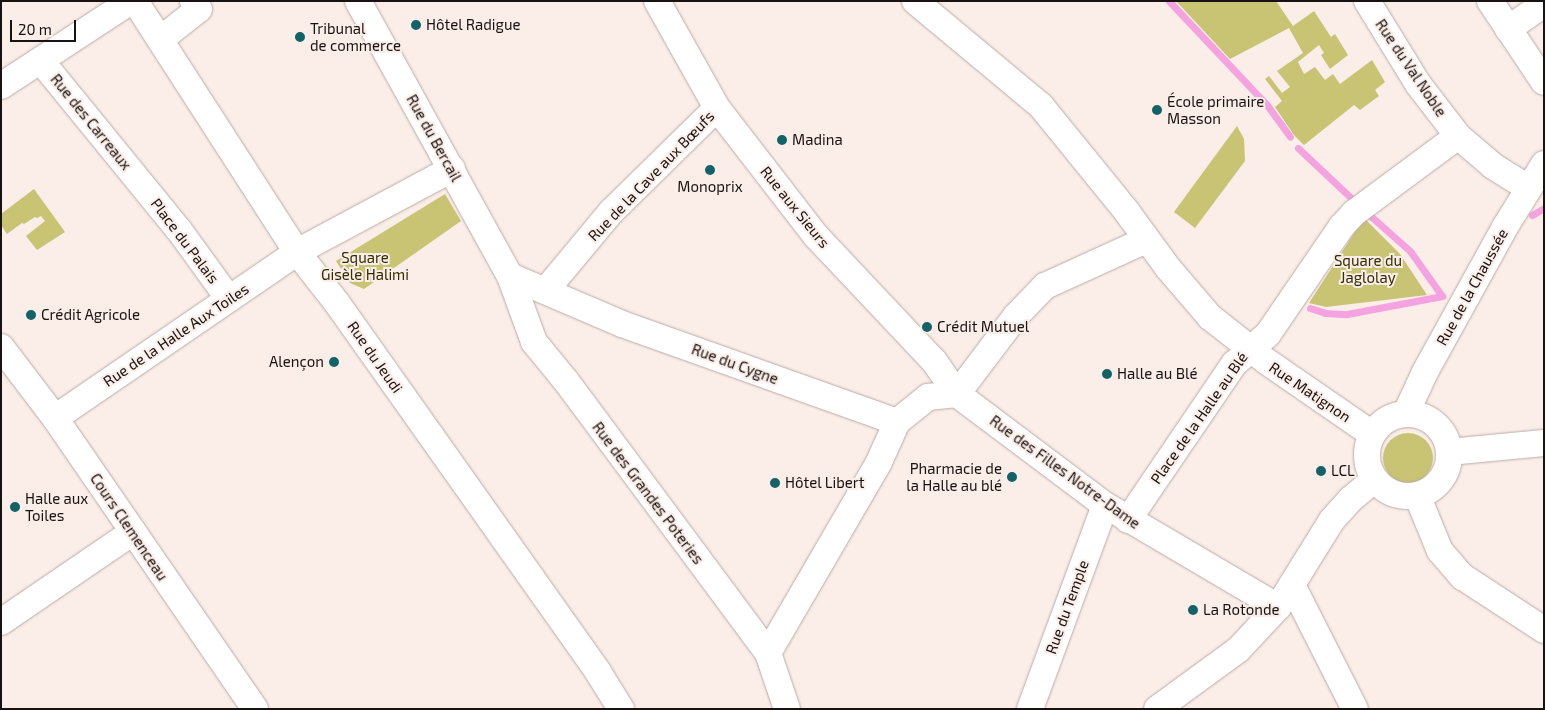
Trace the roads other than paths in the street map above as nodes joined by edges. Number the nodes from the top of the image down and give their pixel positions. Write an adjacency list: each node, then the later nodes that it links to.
1 (130, 1): 12 (street)
2 (135, 1): 11 (street, Rue du Jeudi)
3 (193, 1): 11 (street)
4 (358, 1): 18 (street, Rue du Bercail)
5 (657, 1): 15 (street, Rue aux Sieurs)
6 (915, 1): 21 (street, Place de la Halle au Blé)
7 (1367, 1): 16 (street, Rue du Val Noble)
8 (1490, 1): 10 (street)
9 (1544, 4): 10 (street)
10 (1508, 29): 13 (street)
11 (161, 39): 22 (street, Rue du Jeudi)
12 (41, 60): 14 (street); 19 (street, Rue des Carreaux)
13 (1544, 82)
14 (1, 86)
15 (717, 108): 24 (street, Rue de la Cave aux Bœufs); 28 (street, Rue aux Sieurs)
16 (1458, 136): 20 (street, Rue du Val Noble); 27 (street)
17 (1544, 164): 20 (street, Rue de la Chaussée)
18 (452, 170): 22 (street, Rue de la Halle Aux Toiles); 23 (street, Rue du Bercail)
19 (141, 184): 25 (street, Place du Palais)
20 (1528, 188): 29 (street, Rue de la Chaussée)
21 (1146, 240): 27 (street, Place de la Halle au Blé); 28 (street)
22 (297, 252): 25 (street, Rue de la Halle Aux Toiles); 46 (street, Rue du Jeudi)
23 (510, 276): 24 (street, Rue du Cygne); 44 (street, Rue des Grandes Poteries)
24 (546, 290): 31 (street, Rue du Cygne)
25 (229, 299): 30 (street, Rue de la Halle Aux Toiles)
26 (1, 347): 30 (street, Cours Clemenceau)
27 (1249, 349): 32 (street, Rue Matignon); 38 (street, Place de la Halle au Blé)
28 (957, 394): 31 (street); 37 (street, Rue des Filles Notre-Dame)
29 (1406, 413): 32 (street); 34 (street)
30 (55, 418): 39 (street, Cours Clemenceau)
31 (897, 422): 44 (street)
32 (1372, 434): 35 (street)
33 (1544, 443): 34 (street)
34 (1449, 452): 36 (street)
35 (1375, 479): 36 (street); 40 (street)
36 (1417, 495): 43 (street)
37 (1105, 505): 38 (street, Rue des Filles Notre-Dame); 48 (street, Rue du Temple)
38 (1128, 520): 41 (street, Rue des Filles Notre-Dame)
39 (133, 532): 42 (street); 45 (street, Cours Clemenceau)
40 (1292, 585): 41 (street); 50 (street)
41 (1278, 607): 49 (street)
42 (2, 621)
43 (1544, 630)
44 (768, 654): 47 (street, Rue des Grandes Poteries)
45 (255, 709)
46 (621, 709)
47 (787, 709)
48 (1030, 709)
49 (1157, 709)
50 (1355, 709)

